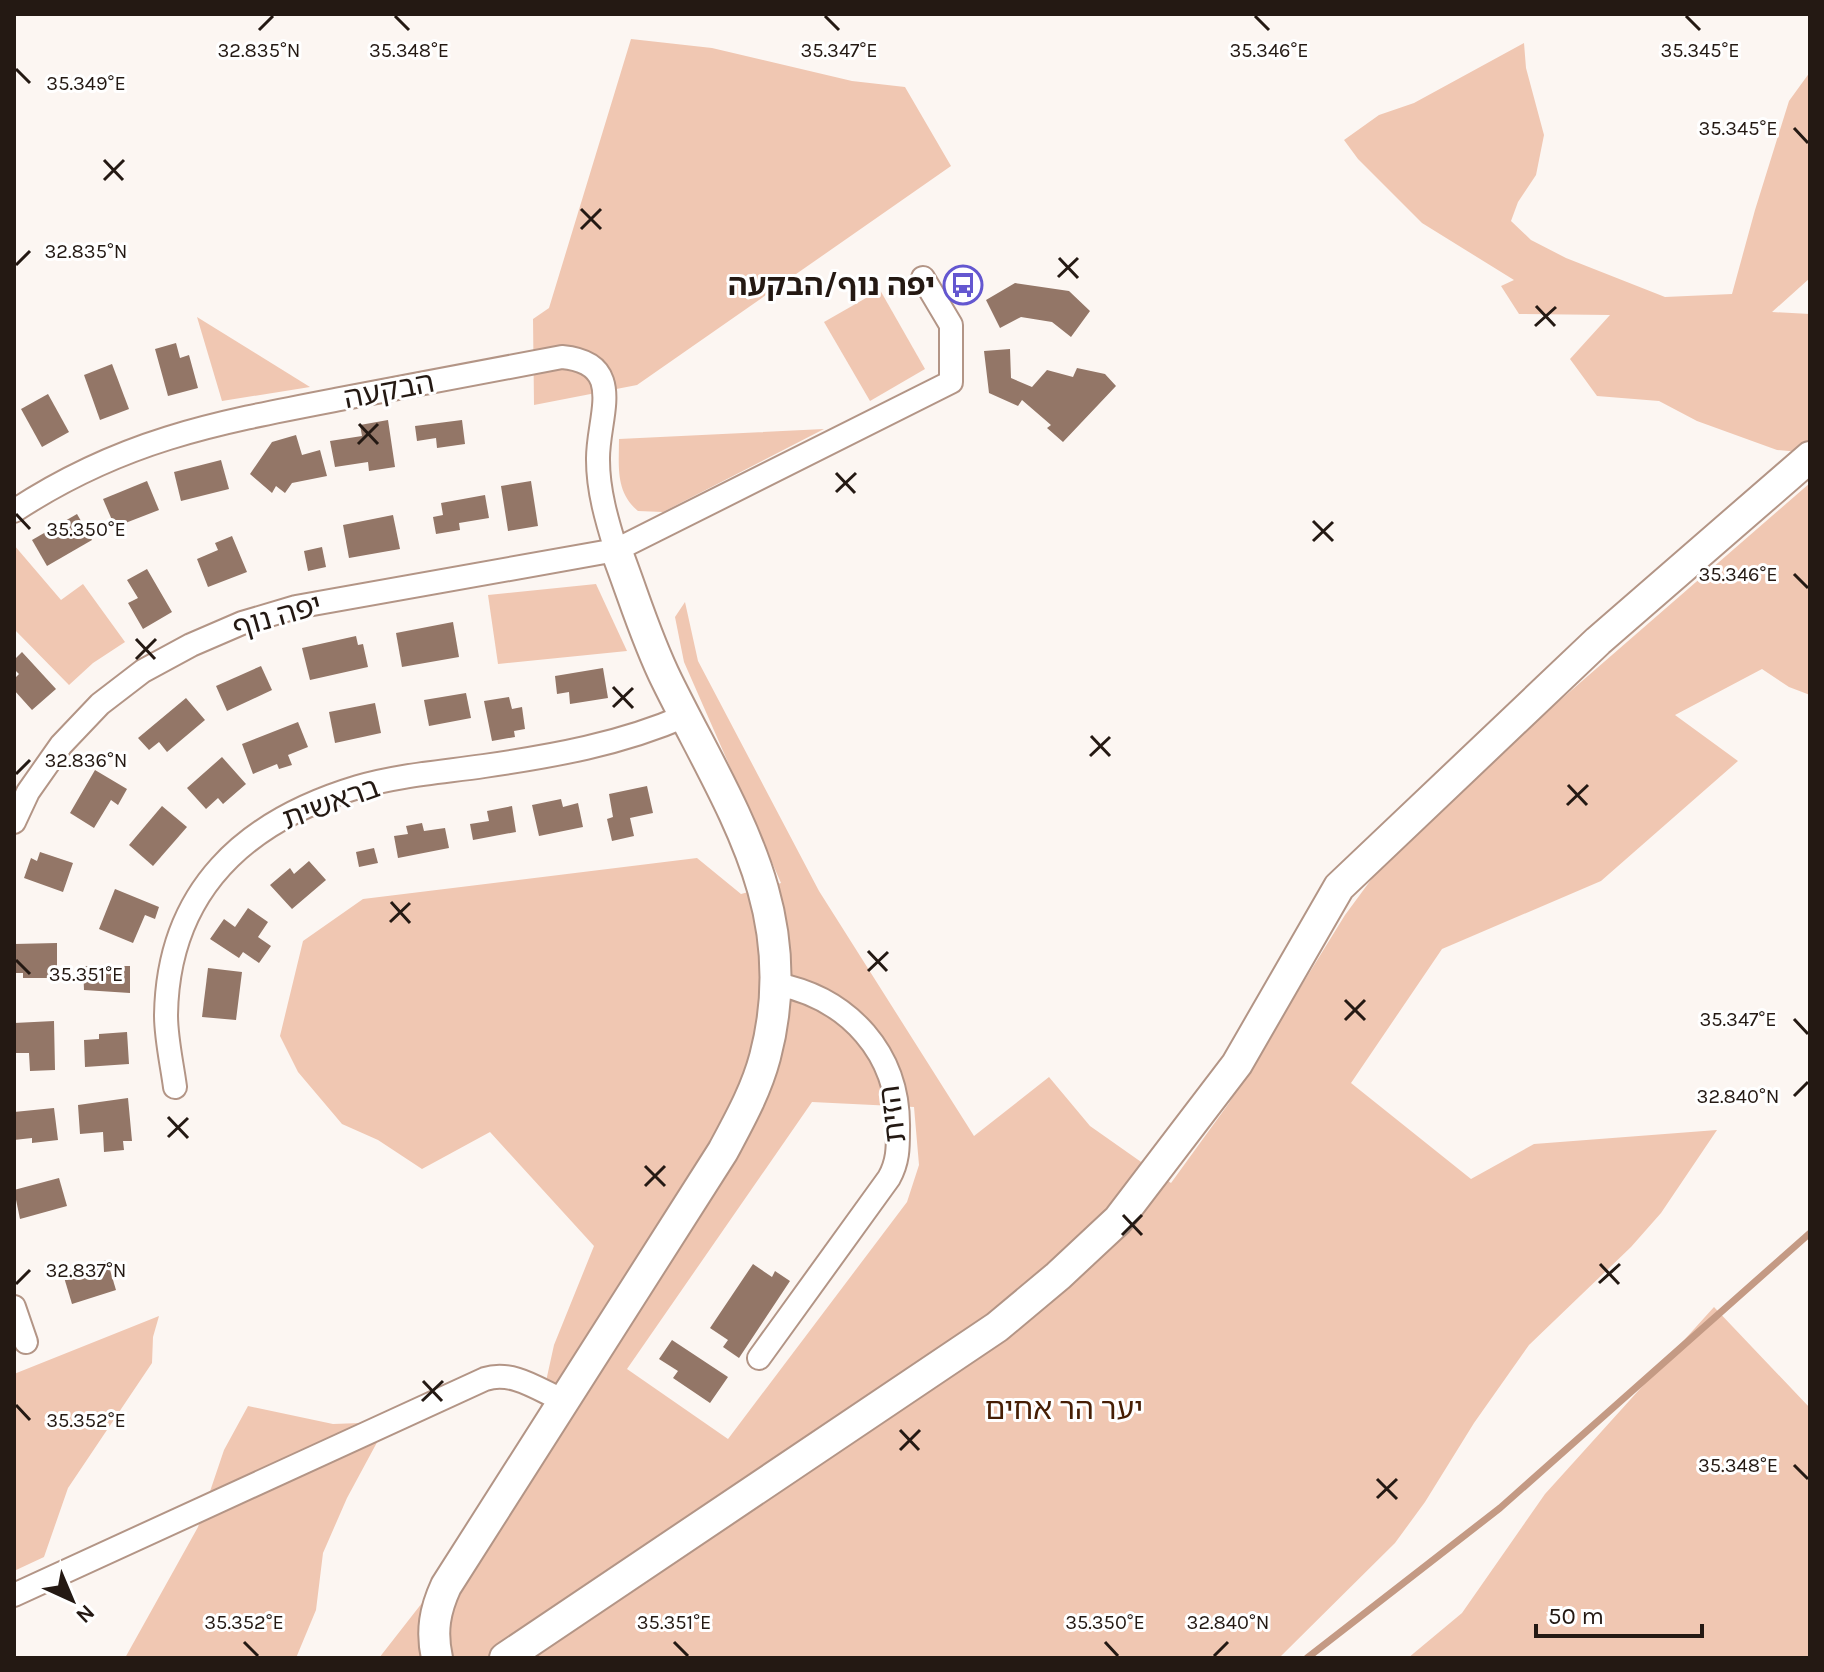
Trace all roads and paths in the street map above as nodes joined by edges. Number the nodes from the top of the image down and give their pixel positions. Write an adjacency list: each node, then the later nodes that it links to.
1 (923, 278): 4 (street, יפה נוף)
2 (1810, 457): 15 (main road)
3 (14, 511): 4 (street, הבקעה)
4 (616, 550): 5 (main road); 6 (street, יפה נוף)
5 (685, 716): 7 (main road); 8 (street, בראשית)
6 (14, 822)
7 (776, 984): 11 (street, הזית); 12 (main road)
8 (175, 1087)
9 (14, 1307): 10 (street)
10 (26, 1342)
11 (759, 1358)
12 (564, 1401): 13 (street); 14 (main road)
13 (14, 1595)
14 (437, 1658)
15 (505, 1658)

